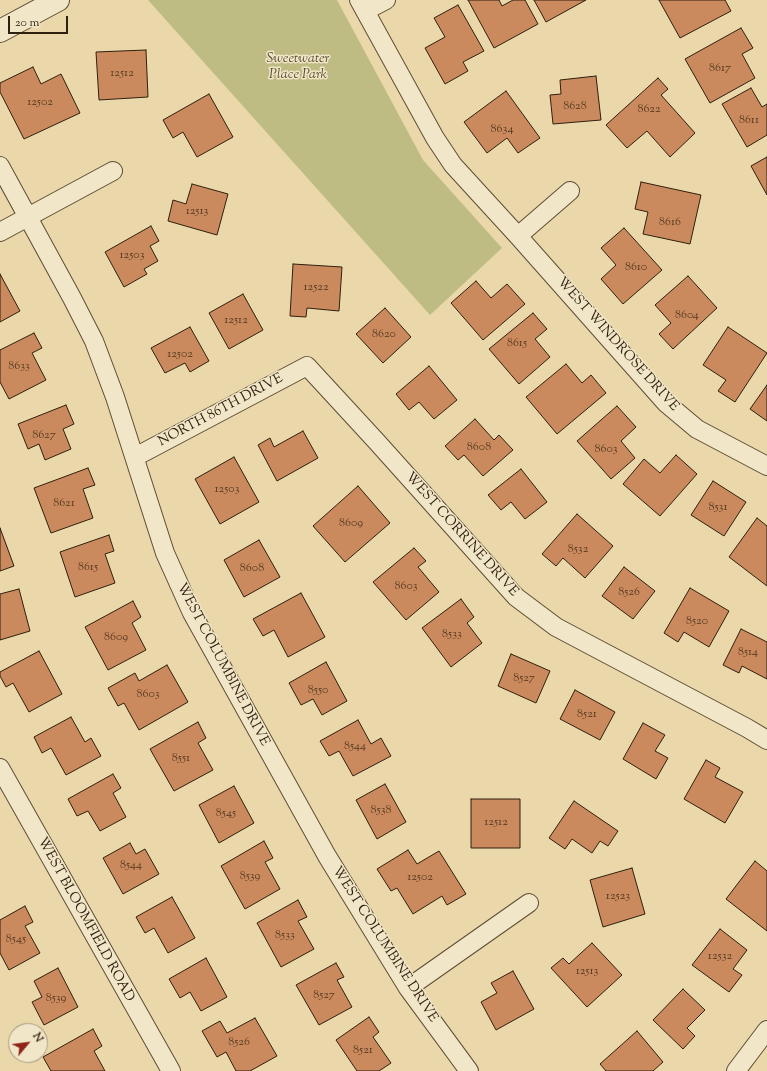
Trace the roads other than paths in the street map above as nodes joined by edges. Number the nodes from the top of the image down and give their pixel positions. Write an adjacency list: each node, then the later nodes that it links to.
1 (58, 0): 4 (street)
2 (386, 0): 3 (street)
3 (362, 6): 10 (street, WEST WINDROSE DRIVE)
4 (0, 31)
5 (0, 166): 8 (street, WEST COLUMBINE DRIVE)
6 (113, 171): 8 (street)
7 (570, 191): 10 (street)
8 (27, 217): 9 (street); 12 (street, WEST COLUMBINE DRIVE)
9 (0, 232)
10 (518, 236): 13 (street, WEST WINDROSE DRIVE)
11 (307, 366): 12 (street, NORTH 86TH DRIVE); 14 (street, WEST CORRINE DRIVE)
12 (135, 457): 17 (street, WEST COLUMBINE DRIVE)
13 (767, 466)
14 (767, 740)
15 (0, 768): 20 (street, WEST BLOOMFIELD ROAD)
16 (529, 904): 17 (street)
17 (408, 988): 21 (street, WEST COLUMBINE DRIVE)
18 (767, 1030): 19 (street)
19 (740, 1070)
20 (171, 1071)
21 (469, 1071)

